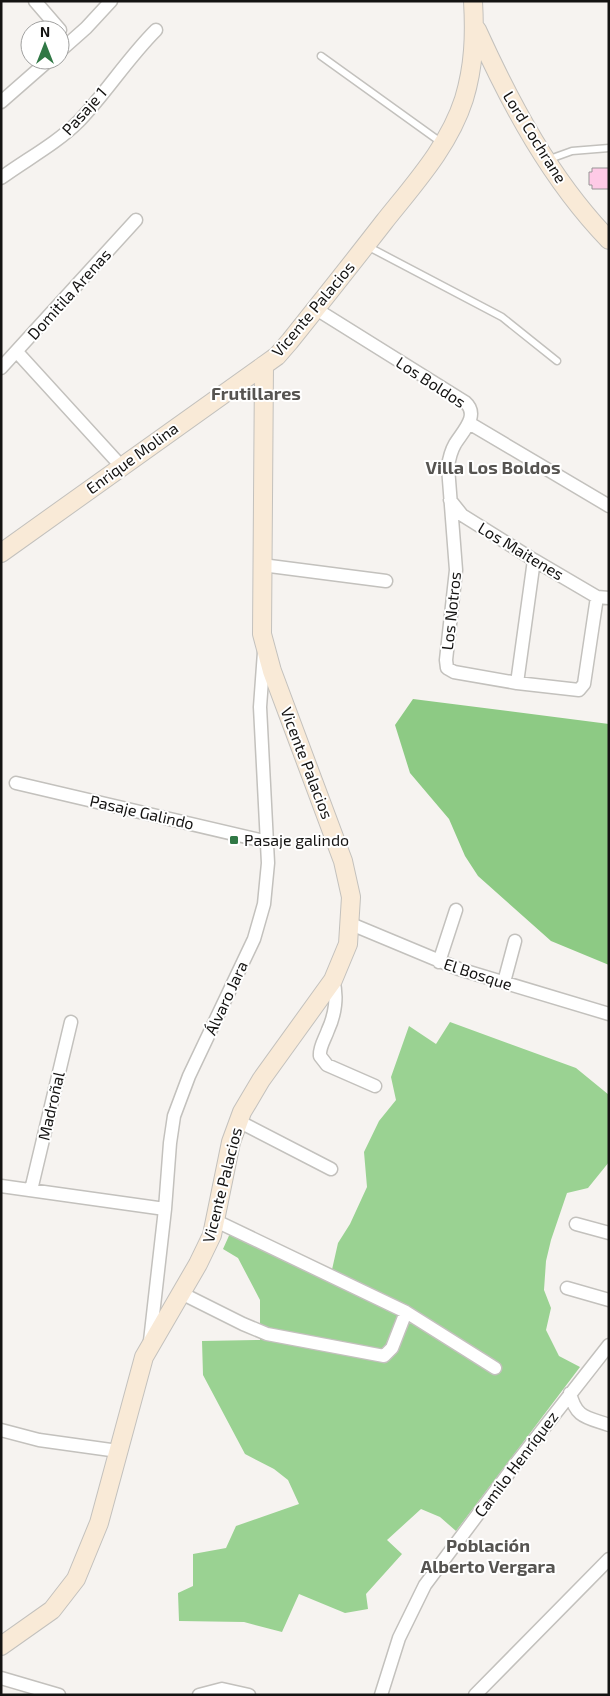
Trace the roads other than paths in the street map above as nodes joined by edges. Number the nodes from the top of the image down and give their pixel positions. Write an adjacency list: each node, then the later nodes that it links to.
1 (36, 1): 4 (street)
2 (111, 1): 7 (street)
3 (473, 1): 5 (main road, Vicente Palacios)
4 (52, 20)
5 (475, 25): 11 (main road, Vicente Palacios); 13 (main road, Lord Cochrane)
6 (156, 30): 14 (street, Pasaje 1)
7 (70, 41)
8 (321, 56): 11 (lane)
9 (37, 70): 10 (street)
10 (2, 99)
11 (443, 144): 17 (main road, Vicente Palacios)
12 (609, 148): 13 (lane)
13 (546, 161): 16 (main road, Lord Cochrane)
14 (1, 178)
15 (136, 220): 19 (street, Domitila Arenas)
16 (609, 240)
17 (366, 245): 18 (main road, Vicente Palacios); 20 (lane)
18 (316, 309): 21 (main road, Vicente Palacios); 23 (street, Los Boldos)
19 (17, 352): 22 (street, Domitila Arenas); 24 (street)
20 (557, 361)
21 (264, 365): 24 (main road, Enrique Molina); 29 (main road, Vicente Palacios)
22 (1, 368)
23 (469, 423): 25 (street, Los Notros); 26 (street, Los Boldos)
24 (121, 466): 27 (main road, Enrique Molina)
25 (450, 500): 28 (street, Los Maitenes); 33 (street, Los Notros)
26 (609, 506)
27 (1, 552)
28 (534, 560): 31 (street, Los Maitenes); 33 (street)
29 (262, 565): 30 (street); 32 (main road, Vicente Palacios)
30 (386, 581)
31 (603, 597): 33 (street, Los Notros)
32 (264, 646): 35 (street, Álvaro Jara); 37 (main road, Vicente Palacios)
33 (517, 683)
34 (16, 783): 35 (street, Pasaje Galindo)
35 (268, 842): 49 (street, Álvaro Jara)
36 (456, 910): 39 (street)
37 (351, 924): 39 (street, El Bosque); 40 (main road, Vicente Palacios)
38 (515, 940): 41 (street)
39 (439, 962): 41 (street, El Bosque)
40 (333, 980): 44 (street); 45 (main road, Vicente Palacios)
41 (504, 982): 42 (street, El Bosque)
42 (609, 1014)
43 (71, 1022): 48 (street, Madroñal)
44 (375, 1086)
45 (238, 1121): 46 (street); 50 (main road, Vicente Palacios)
46 (332, 1169)
47 (1, 1186): 48 (street)
48 (31, 1190): 49 (street)
49 (165, 1209): 58 (street, Álvaro Jara)
50 (216, 1221): 54 (main road, Vicente Palacios); 56 (street)
51 (576, 1224): 52 (street)
52 (609, 1233)
53 (567, 1288): 55 (street)
54 (181, 1293): 56 (street); 58 (main road, Vicente Palacios)
55 (609, 1300)
56 (406, 1312): 59 (street)
57 (609, 1345): 60 (street, Camilo Henríquez)
58 (149, 1346): 63 (main road, Vicente Palacios)
59 (494, 1368)
60 (570, 1392): 61 (street); 70 (street, Camilo Henríquez)
61 (609, 1425)
62 (1, 1430): 63 (street)
63 (118, 1451): 65 (main road, Vicente Palacios)
64 (609, 1560): 71 (street)
65 (1, 1646)
66 (1, 1678): 67 (street)
67 (59, 1695)
68 (199, 1695): 69 (street)
69 (250, 1695)
70 (381, 1695)
71 (475, 1695)

